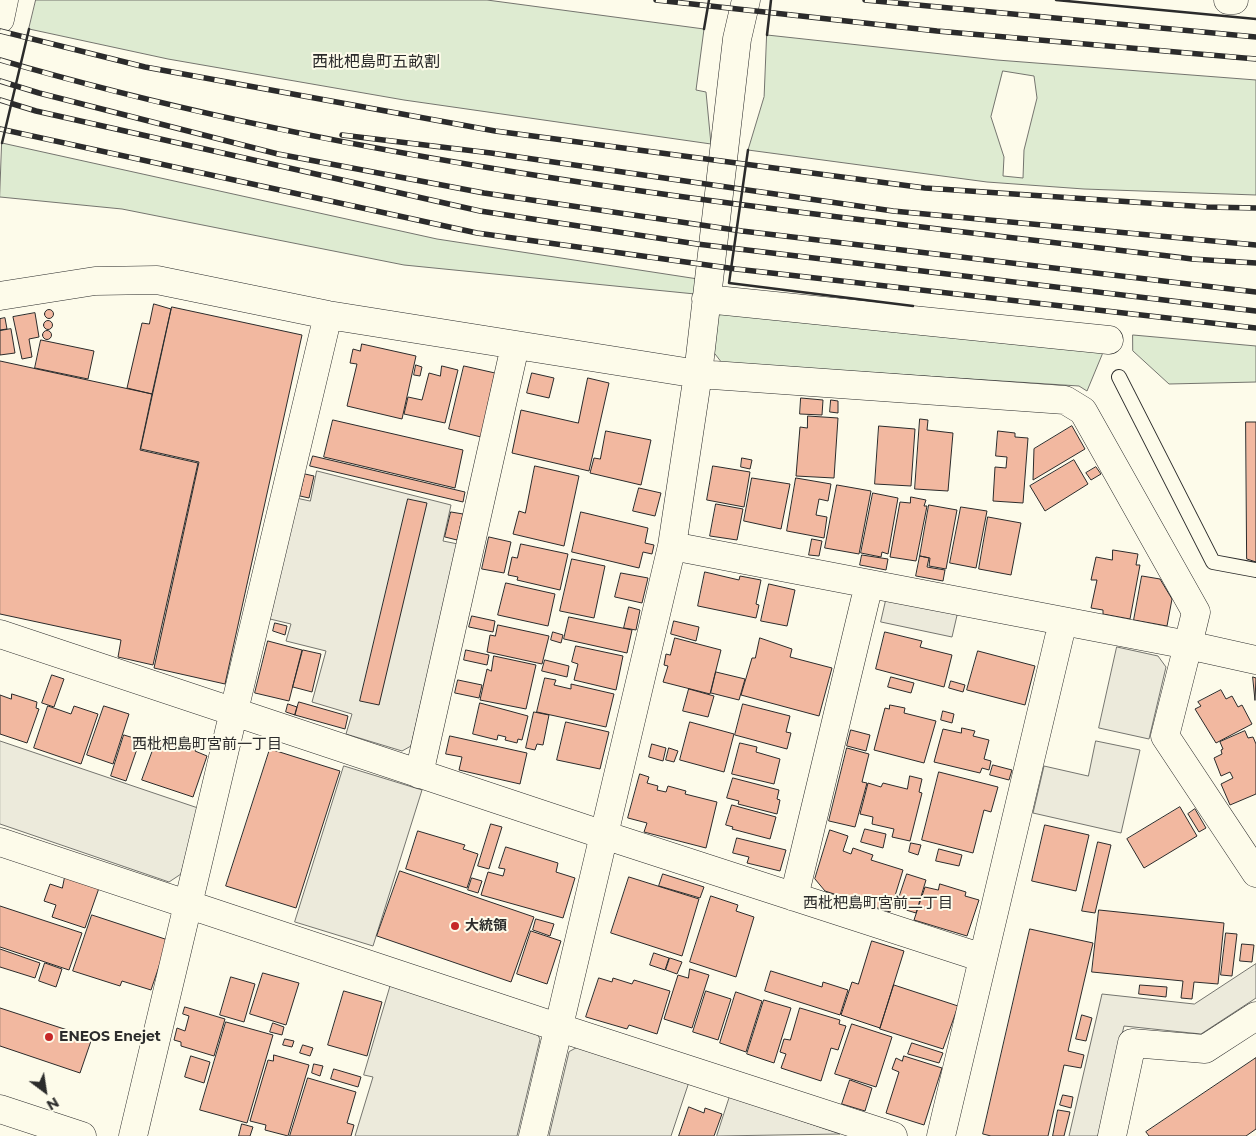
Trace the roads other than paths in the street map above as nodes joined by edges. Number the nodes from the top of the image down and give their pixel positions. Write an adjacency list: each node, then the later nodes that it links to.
1 (4, 0): 5 (street)
2 (746, 0): 7 (street)
3 (1228, 0): 4 (street)
4 (1234, 0)
5 (0, 19)
6 (0, 296): 8 (street)
7 (706, 299): 9 (street); 11 (street)
8 (328, 315): 10 (street); 20 (street)
9 (1109, 340)
10 (515, 346): 11 (street); 21 (street)
11 (698, 374): 13 (street); 18 (street)
12 (1119, 377): 14 (lane)
13 (672, 546): 15 (street); 22 (street)
14 (1256, 570)
15 (869, 584): 16 (street); 25 (street)
16 (1063, 621): 18 (street); 27 (street)
17 (0, 634): 20 (street)
18 (1188, 645): 19 (street); 24 (street)
19 (1256, 660)
20 (234, 712): 21 (street); 26 (street)
21 (419, 774): 22 (street)
22 (604, 835): 25 (street); 29 (street)
23 (0, 842): 26 (street)
24 (1256, 873)
25 (794, 897): 27 (street)
26 (188, 904): 29 (street); 32 (street)
27 (983, 958): 35 (street)
28 (1256, 1016): 36 (street)
29 (557, 1027): 33 (street); 34 (street)
30 (0, 1109): 31 (street)
31 (82, 1136)
32 (133, 1136)
33 (533, 1136)
34 (893, 1136)
35 (941, 1136)
36 (1112, 1136)

